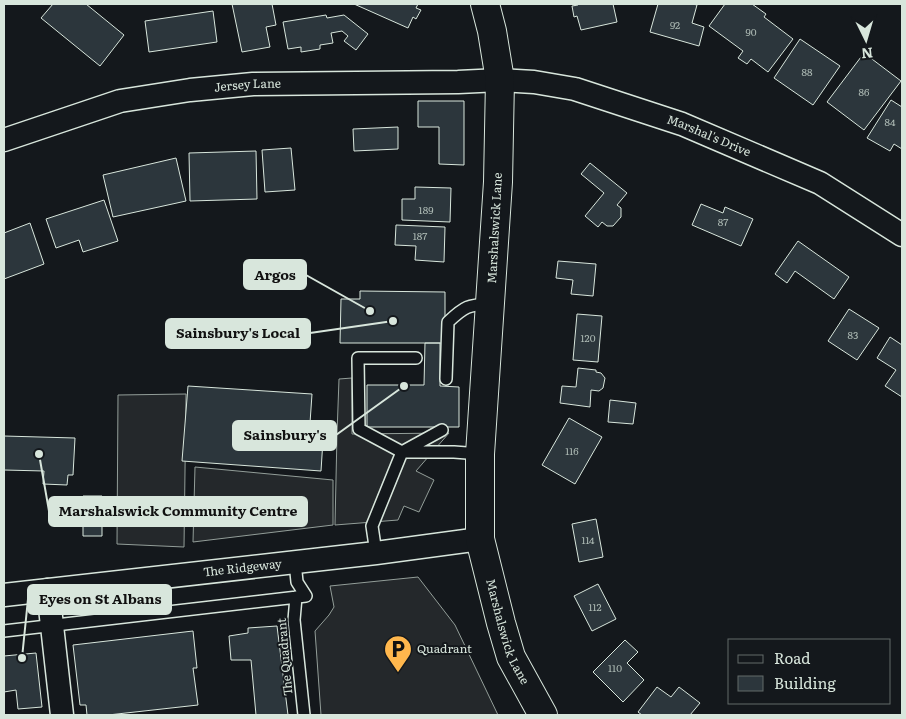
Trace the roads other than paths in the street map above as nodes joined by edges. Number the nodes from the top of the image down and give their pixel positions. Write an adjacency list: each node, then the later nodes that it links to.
1 (485, 4): 2 (street, Marshalswick Lane)
2 (500, 80): 3 (street, Jersey Lane); 4 (street, Marshal's Drive); 5 (street, Marshalswick Lane)
3 (4, 140)
4 (902, 236)
5 (490, 304): 7 (lane); 10 (street, Marshalswick Lane)
6 (416, 358): 9 (lane)
7 (446, 378)
8 (442, 430): 9 (lane)
9 (402, 452): 10 (lane); 12 (lane)
10 (480, 454): 11 (street, Marshalswick Lane)
11 (480, 539): 12 (street, The Ridgeway); 21 (street, Marshalswick Lane)
12 (376, 553): 13 (street, The Ridgeway)
13 (295, 562): 14 (street, The Ridgeway); 16 (lane, The Quadrant)
14 (48, 590): 15 (street, The Ridgeway); 17 (street)
15 (4, 595)
16 (296, 597): 17 (lane); 20 (lane, The Quadrant)
17 (51, 625): 18 (lane); 19 (street)
18 (4, 631)
19 (62, 715)
20 (304, 715)
21 (543, 715)

